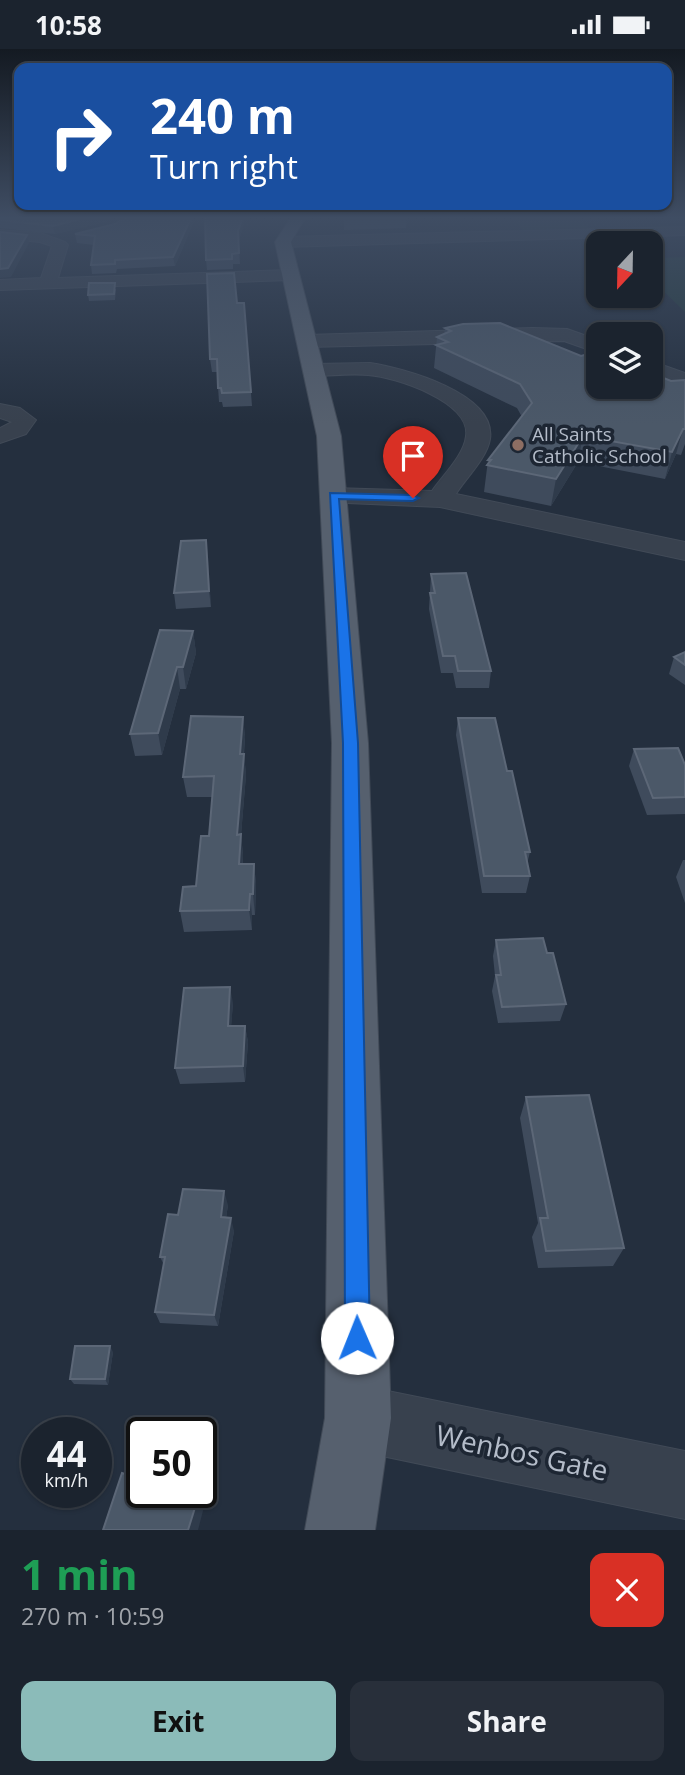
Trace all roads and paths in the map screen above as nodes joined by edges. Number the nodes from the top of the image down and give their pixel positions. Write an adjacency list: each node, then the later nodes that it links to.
1 (293, 285): 4 (main road)
2 (439, 337): 3 (street); 4 (street); 5 (street)
3 (586, 342)
4 (310, 356): 5 (street); 10 (main road)
5 (376, 369): 11 (street)
6 (663, 372): 7 (street)
7 (685, 380)
8 (0, 411): 9 (street)
9 (0, 436)
10 (333, 496): 11 (street); 13 (main road)
11 (440, 499): 12 (street)
12 (685, 551)
13 (358, 1419): 14 (street, Wenbos Gate); 15 (main road)
14 (685, 1485)
15 (340, 1530)

